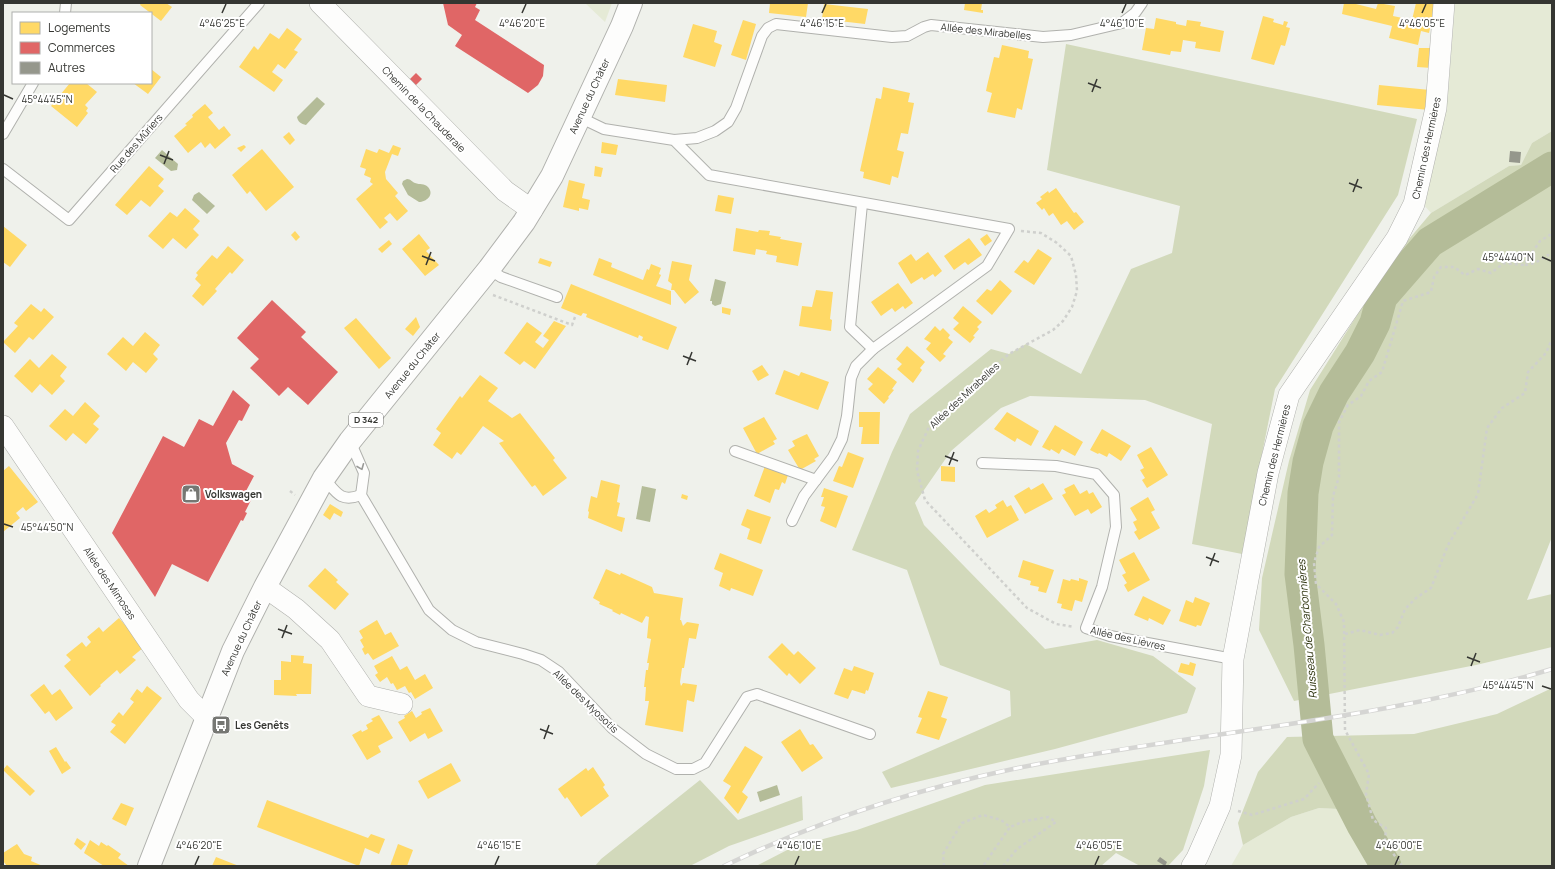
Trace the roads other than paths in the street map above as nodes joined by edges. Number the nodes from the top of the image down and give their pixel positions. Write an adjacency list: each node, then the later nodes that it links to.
1 (258, 3): 10 (lane, Rue des Mûriers)
2 (320, 3): 12 (street, Chemin de la Chauderaie)
3 (631, 3): 7 (main road, Avenue du Châter / D 342)
4 (1142, 3): 9 (lane, Allée des Mirabelles)
5 (1444, 3): 25 (street, Chemin des Hermières)
6 (32, 84): 8 (lane)
7 (579, 117): 9 (lane, Allée des Mirabelles); 12 (main road, Avenue du Châter / D 342)
8 (3, 134)
9 (674, 140): 11 (lane)
10 (3, 169)
11 (862, 204): 15 (lane); 15 (lane)
12 (532, 210): 13 (main road, Avenue du Châter / D 342)
13 (489, 268): 14 (lane); 17 (main road, Avenue du Châter / D 342)
14 (557, 297)
15 (873, 348): 21 (lane)
16 (3, 426): 27 (street, Allée des Mimosas)
17 (350, 440): 20 (main road, Avenue du Châter / D 342); 22 (lane, one-way to 22)
18 (735, 451): 21 (lane)
19 (982, 463): 25 (lane, Allée des Lièvres)
20 (324, 478): 22 (lane); 24 (main road, Avenue du Châter / D 342)
21 (816, 480): 23 (lane)
22 (361, 495): 28 (lane, Allée des Myosotis)
23 (792, 521)
24 (265, 587): 26 (street); 27 (main road, Avenue du Châter / D 342)
25 (1233, 659): 30 (street, Chemin des Hermières)
26 (402, 704)
27 (207, 718): 29 (main road, Avenue du Châter / D 342)
28 (870, 734)
29 (149, 866)
30 (1192, 866)

